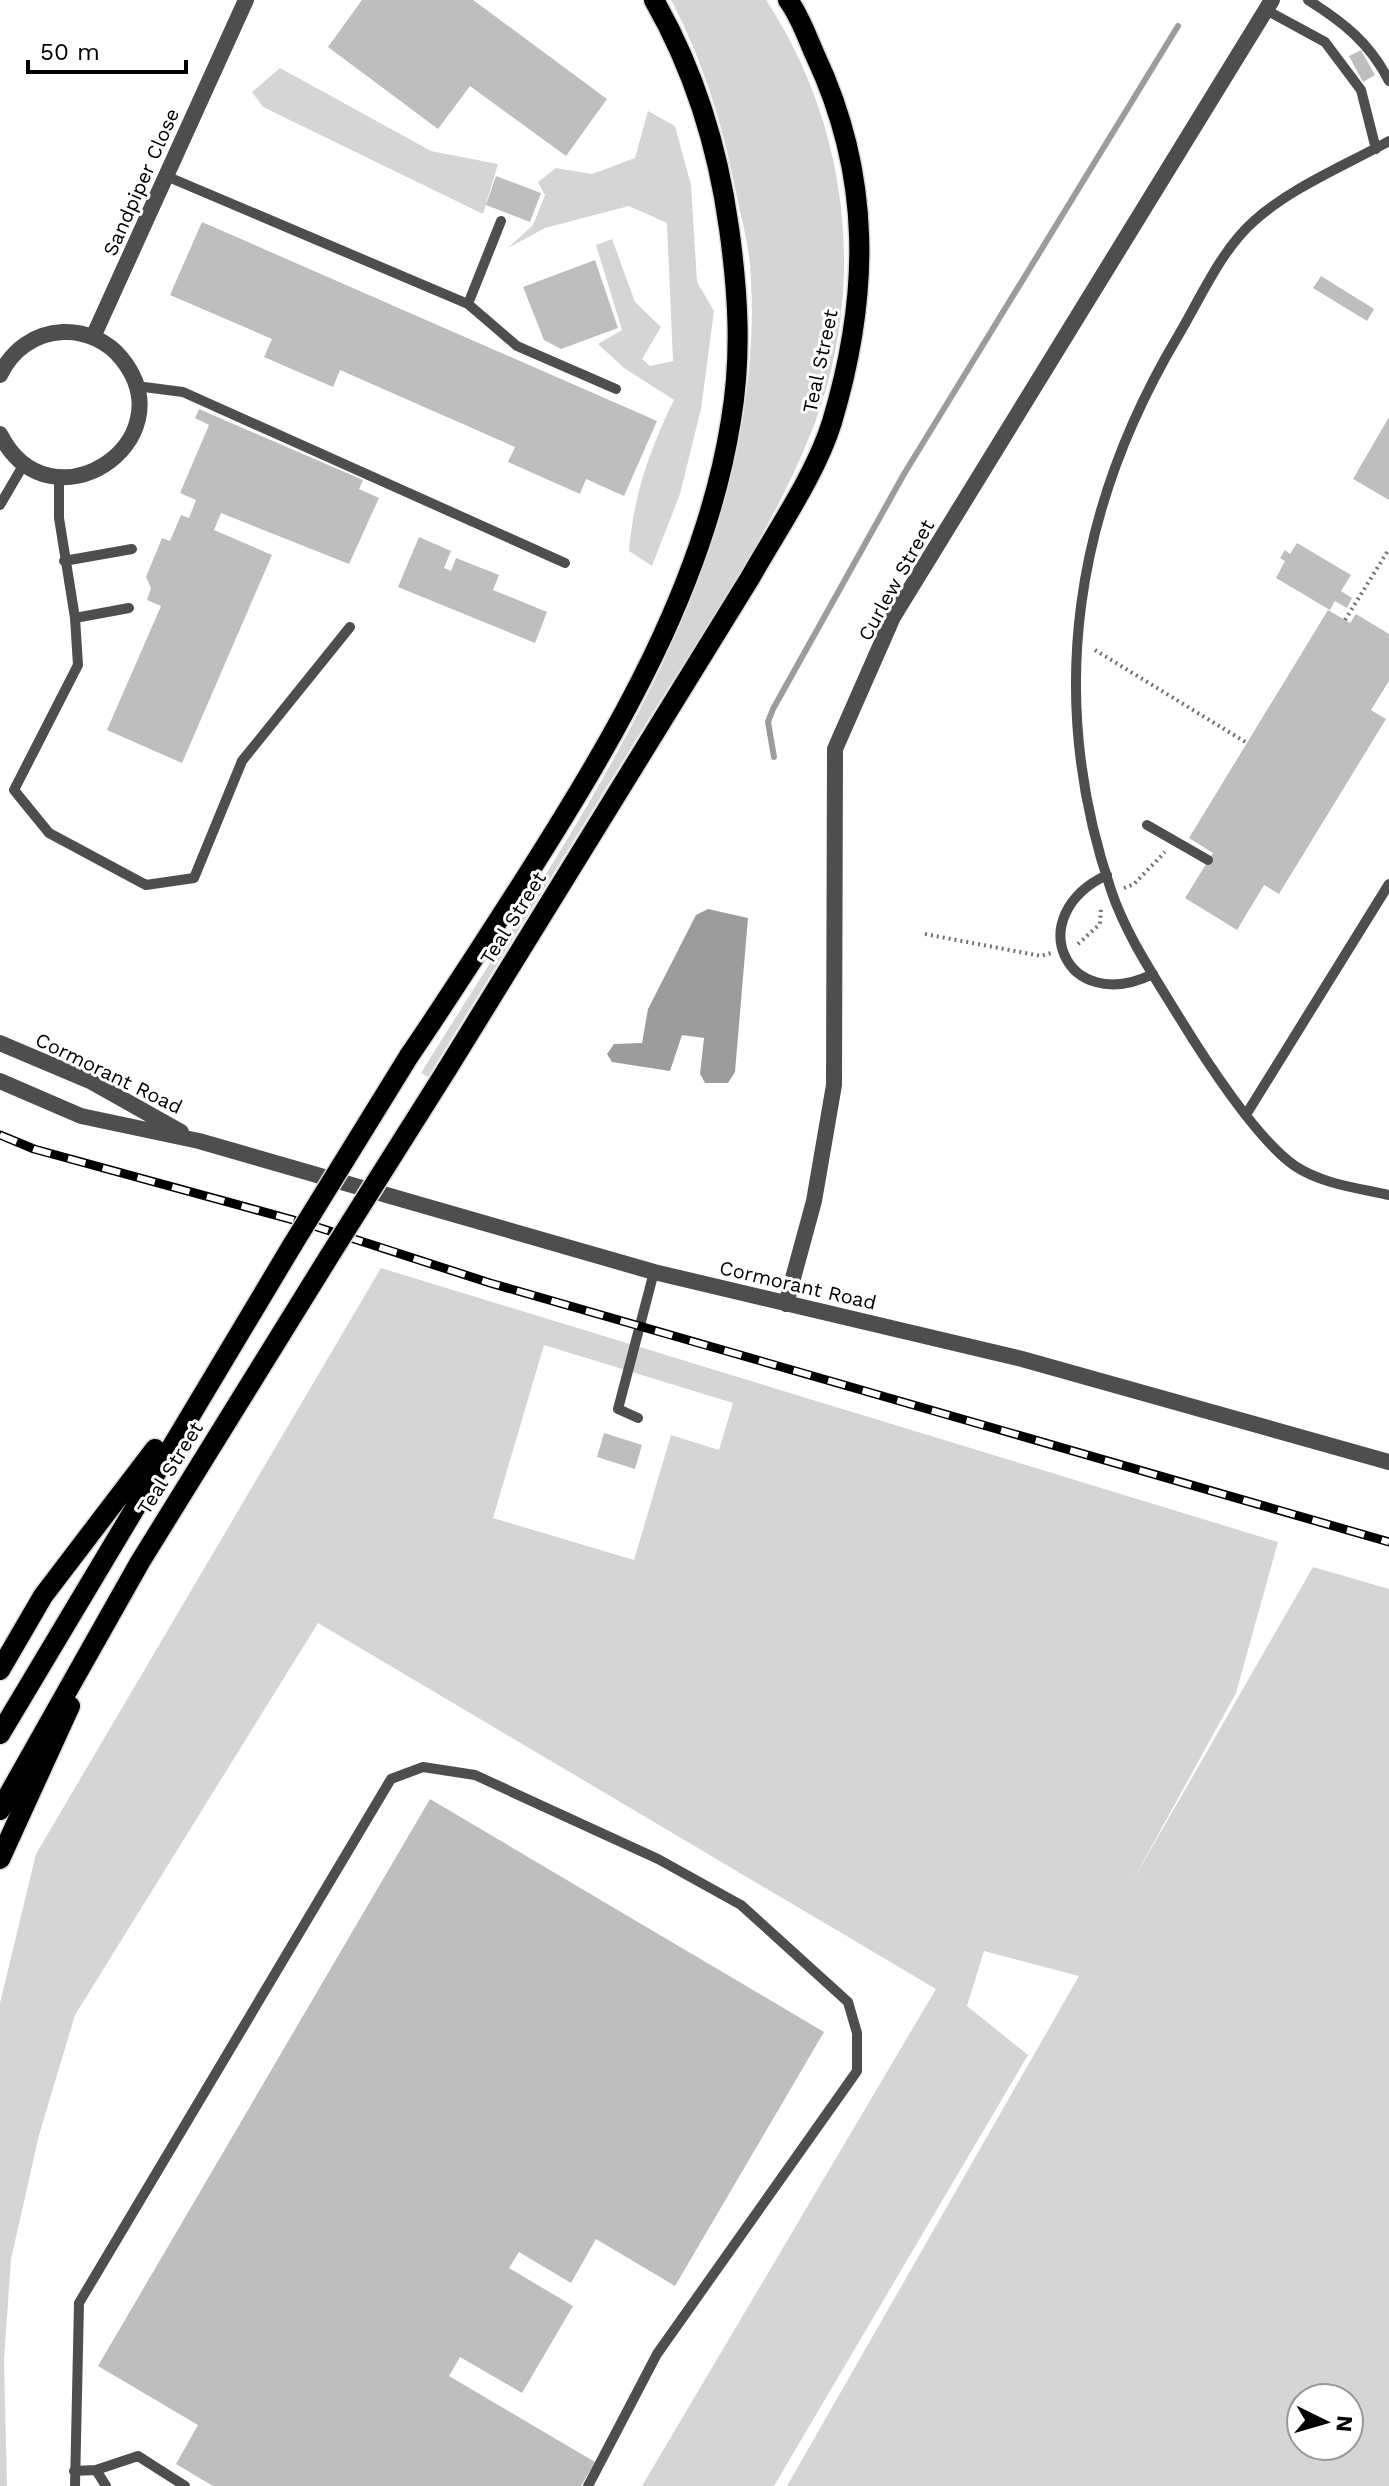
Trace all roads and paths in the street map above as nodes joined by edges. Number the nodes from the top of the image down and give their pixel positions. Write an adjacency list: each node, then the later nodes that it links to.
1 (246, 0): 9 (street, Sandpiper Close)
2 (654, 0): 42 (main road, Teal Street, bridge)
3 (788, 0): 45 (main road, Teal Street, bridge)
4 (1308, 0): 6 (lane)
5 (1269, 5): 8 (lane); 41 (street, Curlew Street)
6 (1389, 81)
7 (1389, 141): 8 (lane)
8 (1376, 149): 32 (lane)
9 (166, 176): 11 (lane); 12 (street, Sandpiper Close)
10 (501, 221): 11 (lane)
11 (468, 304): 15 (lane)
12 (93, 337): 13 (street); 14 (street)
13 (0, 375)
14 (136, 386): 18 (street); 23 (lane)
15 (616, 389)
16 (0, 434): 17 (street)
17 (24, 464): 18 (street); 19 (lane)
18 (59, 477): 22 (lane)
19 (0, 505)
20 (132, 549): 22 (lane)
21 (1389, 549): 26 (path)
22 (64, 561): 25 (lane)
23 (565, 563)
24 (129, 608): 25 (lane)
25 (75, 618): 27 (lane)
26 (1345, 620)
27 (350, 627)
28 (1095, 650): 29 (path)
29 (1247, 743)
30 (1147, 825): 31 (lane)
31 (1208, 860)
32 (1107, 875): 34 (lane); 34 (lane)
33 (1389, 884): 37 (lane)
34 (1153, 974): 37 (lane)
35 (0, 1043): 38 (street, Cormorant Road)
36 (0, 1081): 38 (street, Cormorant Road)
37 (1247, 1113): 39 (lane)
38 (199, 1141): 40 (street, Cormorant Road)
39 (1389, 1195)
40 (654, 1272): 41 (street, Cormorant Road); 43 (lane)
41 (786, 1304): 44 (street, Cormorant Road)
42 (216, 1370): 46 (main road); 47 (main road, Teal Street)
43 (638, 1418)
44 (1389, 1462)
45 (140, 1562): 48 (main road, Teal Street); 49 (main road)
46 (0, 1670)
47 (0, 1734)
48 (0, 1810)
49 (0, 1859)
50 (96, 2470): 51 (lane); 53 (lane); 54 (lane)
51 (74, 2471): 52 (lane); 55 (lane)
52 (75, 2486)
53 (106, 2486)
54 (185, 2486)
55 (588, 2486)

